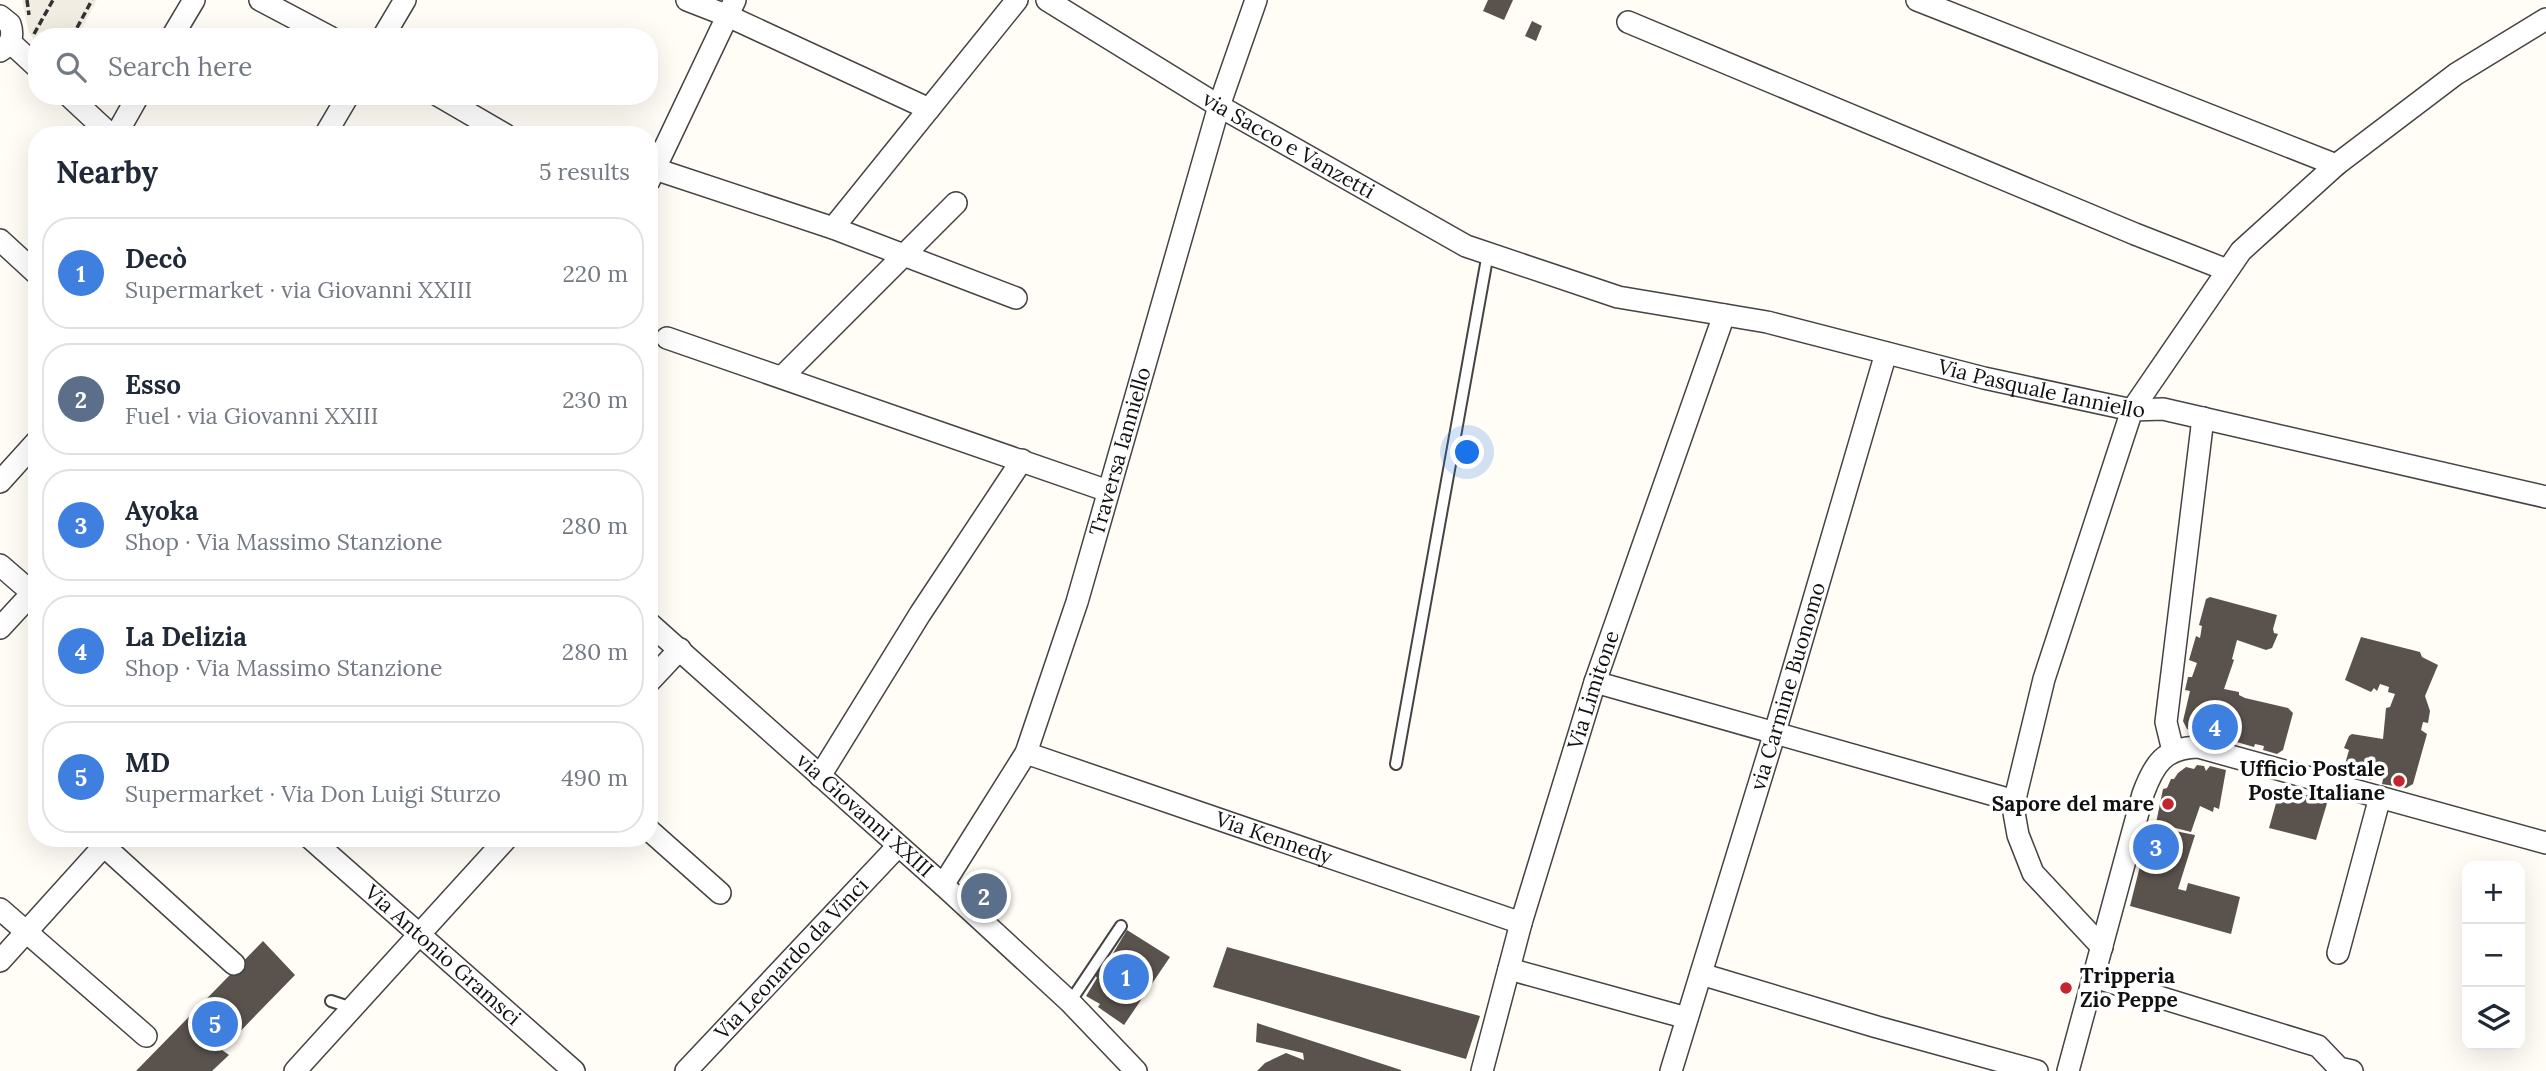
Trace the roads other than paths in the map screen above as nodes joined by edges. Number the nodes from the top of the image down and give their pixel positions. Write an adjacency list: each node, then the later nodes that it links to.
1 (8, 0): 11 (street)
2 (194, 0): 14 (street)
3 (260, 0): 15 (street)
4 (405, 0): 16 (street)
5 (687, 0): 10 (street)
6 (1017, 0): 24 (street)
7 (1047, 0): 23 (street, via Sacco e Vanzetti)
8 (1256, 0): 23 (street, Traversa Ianniello)
9 (1917, 0): 30 (street)
10 (732, 8): 24 (street); 29 (street)
11 (0, 16): 17 (street)
12 (2546, 19): 30 (street)
13 (1628, 22): 38 (street)
14 (177, 28)
15 (313, 28)
16 (388, 28)
17 (5, 46): 18 (street)
18 (28, 61)
19 (79, 105): 25 (street)
20 (132, 105): 26 (street)
21 (343, 105): 27 (street)
22 (454, 105): 28 (street)
23 (1219, 106): 35 (street, via Sacco e Vanzetti); 50 (street, Traversa Ianniello)
24 (929, 109): 33 (street)
25 (103, 126)
26 (119, 126)
27 (330, 126)
28 (491, 126)
29 (658, 162)
30 (2336, 165): 38 (street)
31 (658, 177): 33 (street)
32 (957, 203): 36 (street)
33 (834, 228): 36 (street)
34 (0, 240): 37 (street)
35 (1488, 253): 39 (street, via Sacco e Vanzetti); 63 (lane)
36 (903, 255): 40 (street); 44 (street)
37 (28, 266)
38 (2227, 270): 45 (street)
39 (1540, 271): 41 (street, Via Pasquale Ianniello)
40 (1016, 298)
41 (1724, 315): 43 (street, Via Pasquale Ianniello); 59 (street, Via Limitone)
42 (667, 338): 44 (street)
43 (1886, 353): 45 (street, Via Pasquale Ianniello); 60 (street, via Carmine Buonomo)
44 (782, 377): 48 (street)
45 (2132, 410): 46 (street, Via Pasquale Ianniello); 66 (street)
46 (2203, 418): 51 (street, Via Pasquale Ianniello); 61 (street)
47 (28, 451): 49 (street)
48 (1022, 460): 50 (street); 64 (street)
49 (0, 482)
50 (1108, 491): 62 (street, Traversa Ianniello)
51 (2546, 497)
52 (0, 565): 53 (street)
53 (28, 587)
54 (28, 600): 55 (street)
55 (0, 628)
56 (658, 631): 57 (street, via Giovanni XXIII)
57 (680, 649): 58 (street); 64 (street, via Giovanni XXIII)
58 (658, 672)
59 (1595, 682): 60 (street); 77 (street, Via Limitone)
60 (1775, 732): 66 (street); 86 (street, via Carmine Buonomo)
61 (2172, 751): 65 (street); 81 (street)
62 (1026, 753): 74 (street, Traversa Ianniello); 77 (street, Via Kennedy)
63 (1396, 764)
64 (820, 776): 69 (street, via Giovanni XXIII)
65 (2380, 797): 68 (street); 82 (street)
66 (2014, 800): 81 (street)
67 (658, 838): 75 (street)
68 (2546, 843)
69 (898, 846): 74 (street, via Giovanni XXIII); 95 (street, Via Leonardo da Vinci)
70 (102, 847): 79 (street)
71 (112, 847): 84 (street)
72 (320, 847): 80 (street, Via Antonio Gramsci)
73 (499, 847): 80 (street)
74 (943, 885): 89 (street, via Giovanni XXIII)
75 (720, 893)
76 (0, 909): 79 (street)
77 (1521, 923): 85 (street, Via Limitone)
78 (1121, 926): 89 (lane)
79 (26, 932): 83 (street); 92 (street)
80 (419, 934): 90 (street); 94 (street, Via Antonio Gramsci)
81 (2102, 947): 87 (street)
82 (2338, 953)
83 (0, 961)
84 (234, 964)
85 (1509, 969): 91 (street); 97 (street, Via Limitone)
86 (1701, 974): 91 (street, via Carmine Buonomo); 99 (street)
87 (2094, 977): 100 (street); 101 (street)
88 (331, 1001): 90 (lane)
89 (1070, 1002): 96 (street, via Giovanni XXIII)
90 (352, 1008): 93 (street)
91 (1687, 1018): 98 (street, via Carmine Buonomo)
92 (146, 1036)
93 (295, 1071)
94 (574, 1071)
95 (686, 1071)
96 (1136, 1071)
97 (1482, 1071)
98 (1671, 1071)
99 (2037, 1071)
100 (2068, 1071)
101 (2351, 1071)

